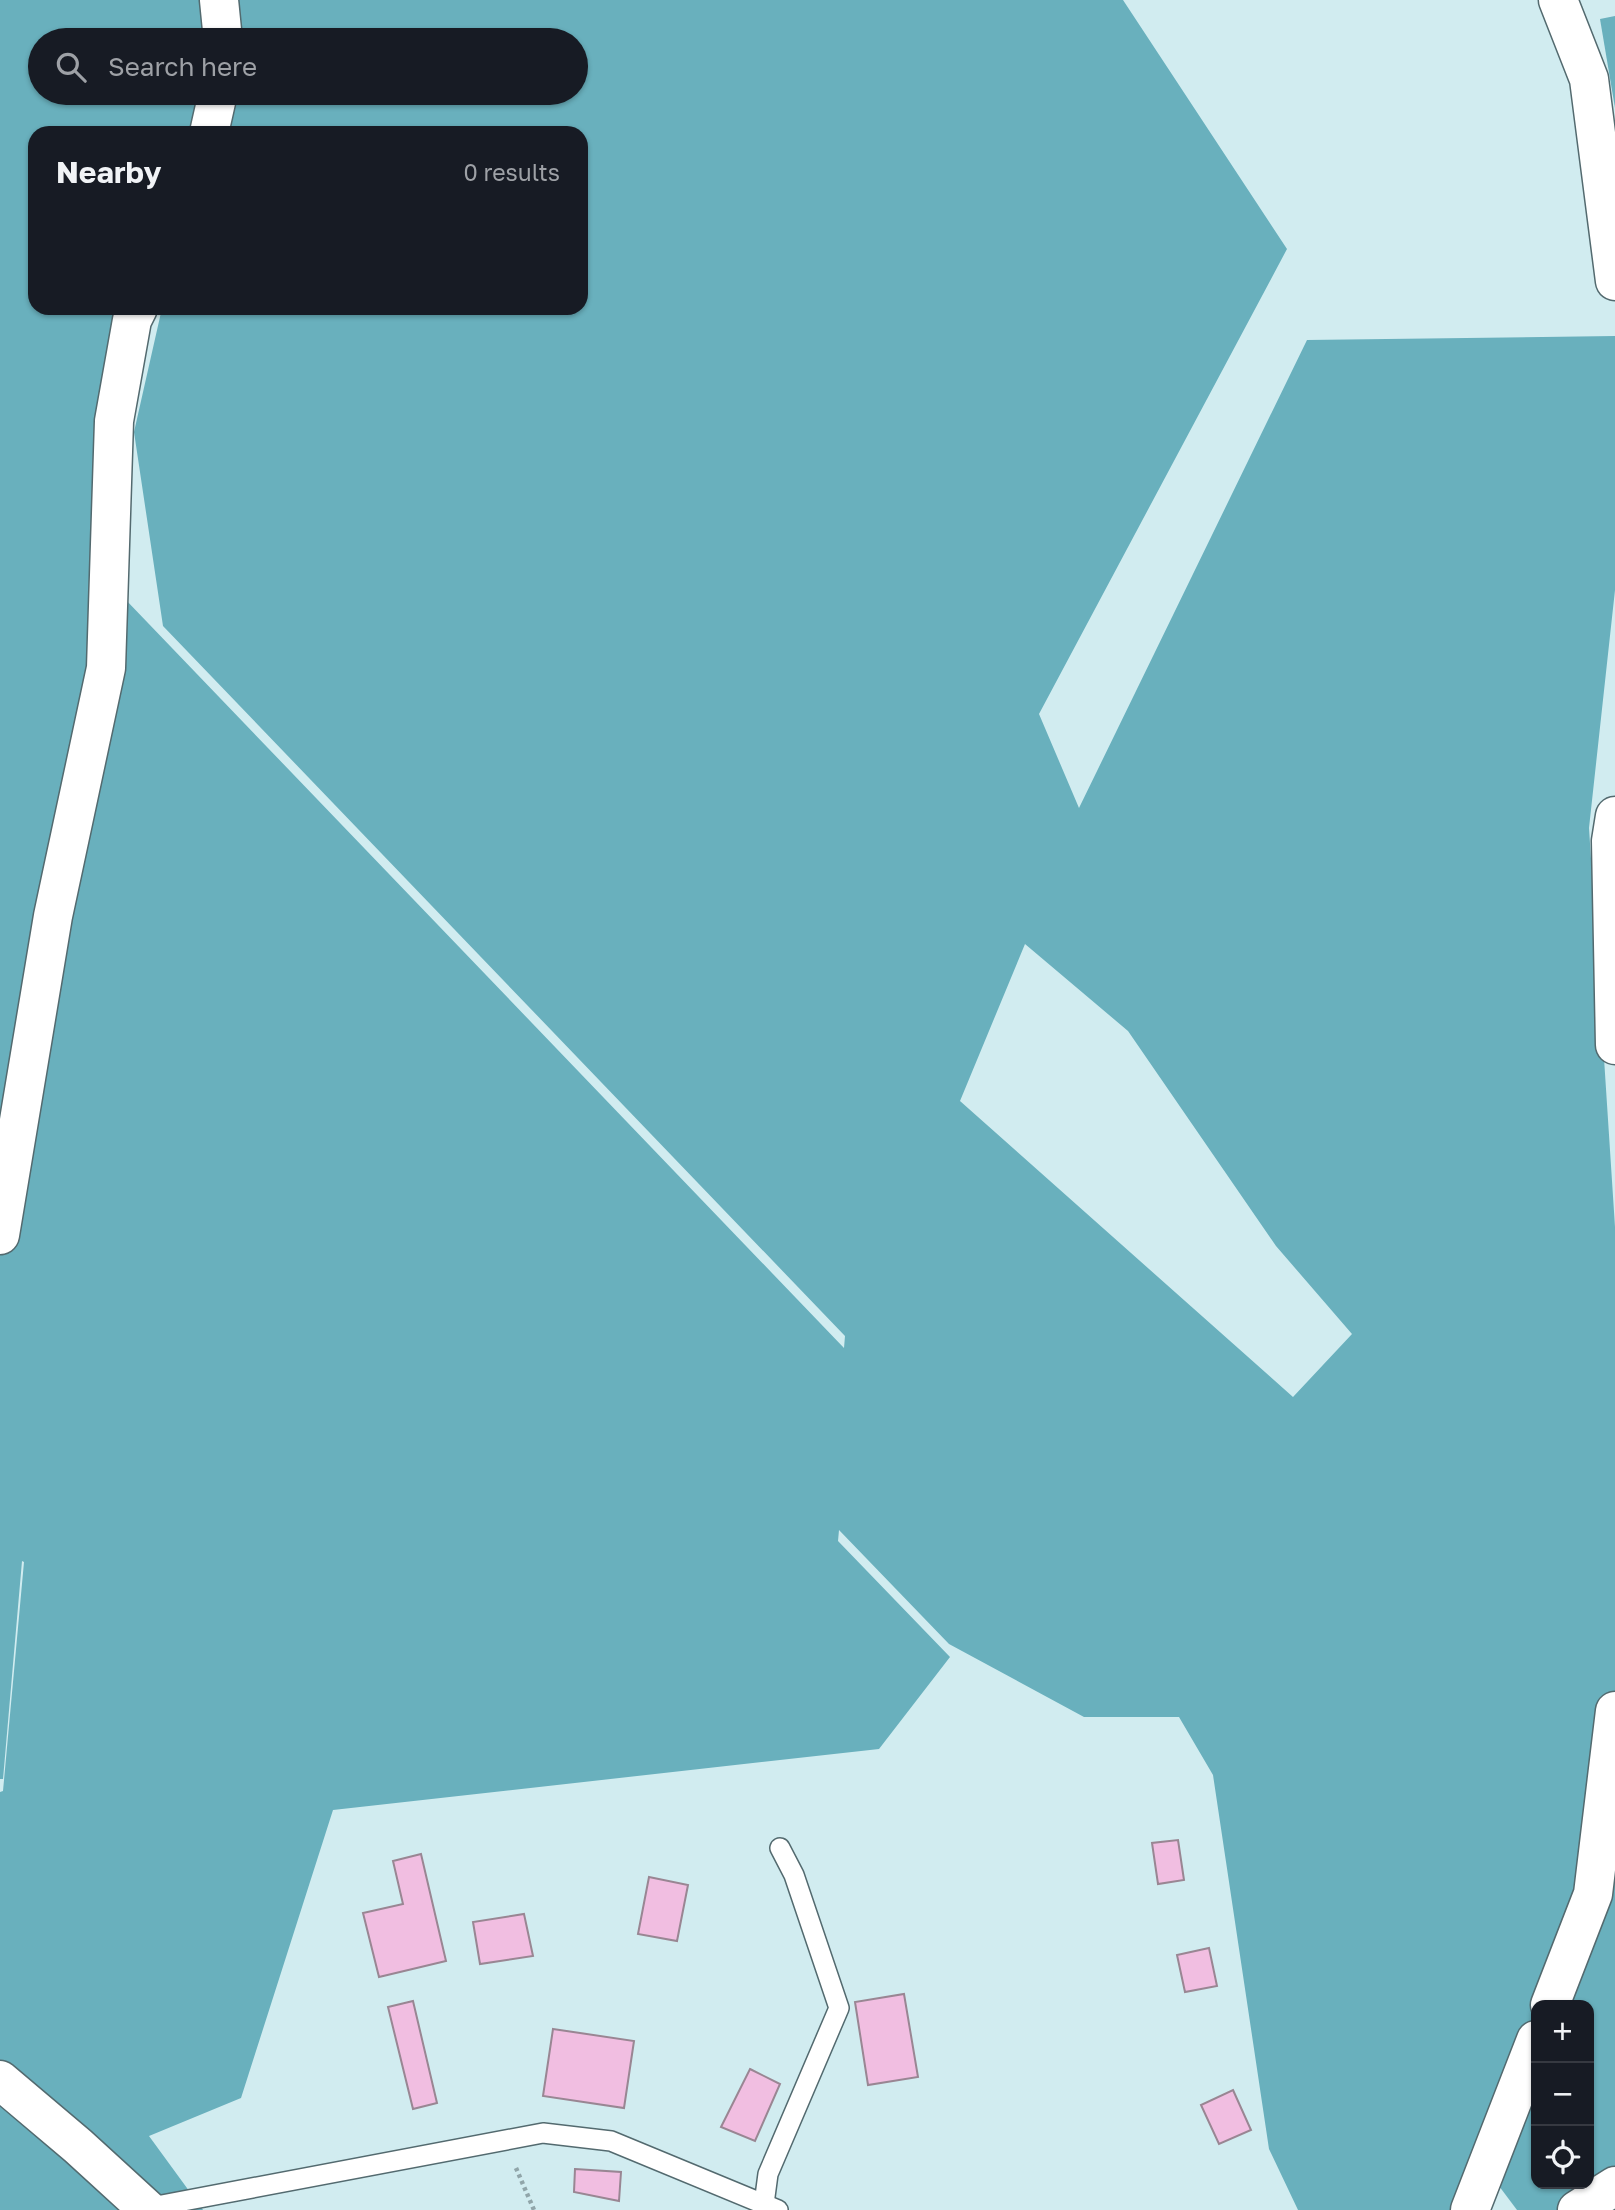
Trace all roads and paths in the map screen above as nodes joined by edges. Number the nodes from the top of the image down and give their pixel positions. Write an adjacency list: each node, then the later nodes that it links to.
1 (219, 0): 3 (street)
2 (1558, 0): 6 (street)
3 (222, 28)
4 (215, 105): 5 (street)
5 (211, 126)
6 (1615, 281)
7 (134, 315): 10 (street)
8 (1615, 816): 9 (street)
9 (1615, 1045)
10 (0, 1235)
11 (1615, 1711): 13 (street)
12 (780, 1848): 18 (lane)
13 (1552, 2000)
14 (1531, 2053): 21 (street)
15 (0, 2080): 19 (street)
16 (485, 2144): 18 (lane); 19 (lane); 20 (path)
17 (1615, 2186): 22 (street)
18 (771, 2207)
19 (147, 2209)
20 (534, 2210)
21 (1470, 2210)
22 (1577, 2210)

